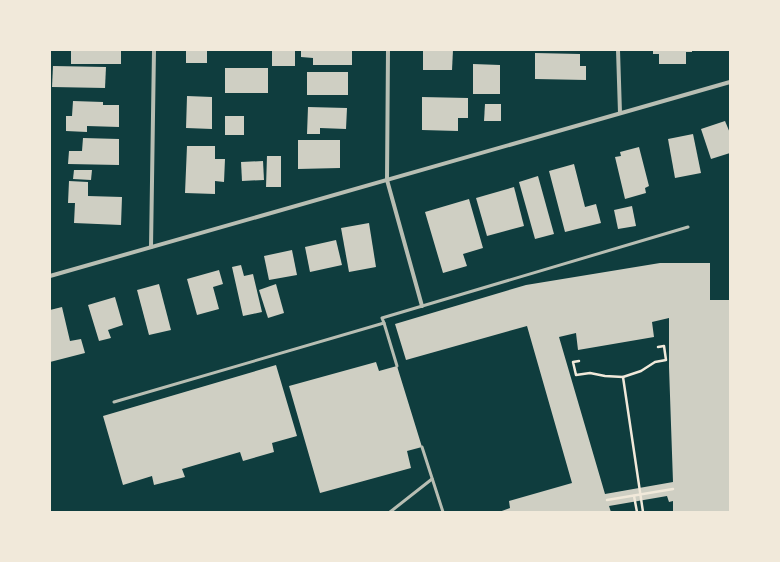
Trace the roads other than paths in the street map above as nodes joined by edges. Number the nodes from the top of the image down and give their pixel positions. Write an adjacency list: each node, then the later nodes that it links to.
1 (154, 50): 8 (street)
2 (388, 50): 6 (street)
3 (618, 50): 5 (street)
4 (730, 82): 5 (street)
5 (620, 113): 6 (street)
6 (387, 180): 8 (street); 10 (street)
7 (688, 228): 10 (lane)
8 (151, 248): 9 (street)
9 (50, 276)
10 (422, 306): 11 (lane)
11 (384, 323): 12 (lane); 13 (lane)
12 (398, 366)
13 (114, 402)
14 (422, 447): 15 (lane)
15 (432, 479): 16 (lane); 17 (lane)
16 (390, 512)
17 (442, 512)

